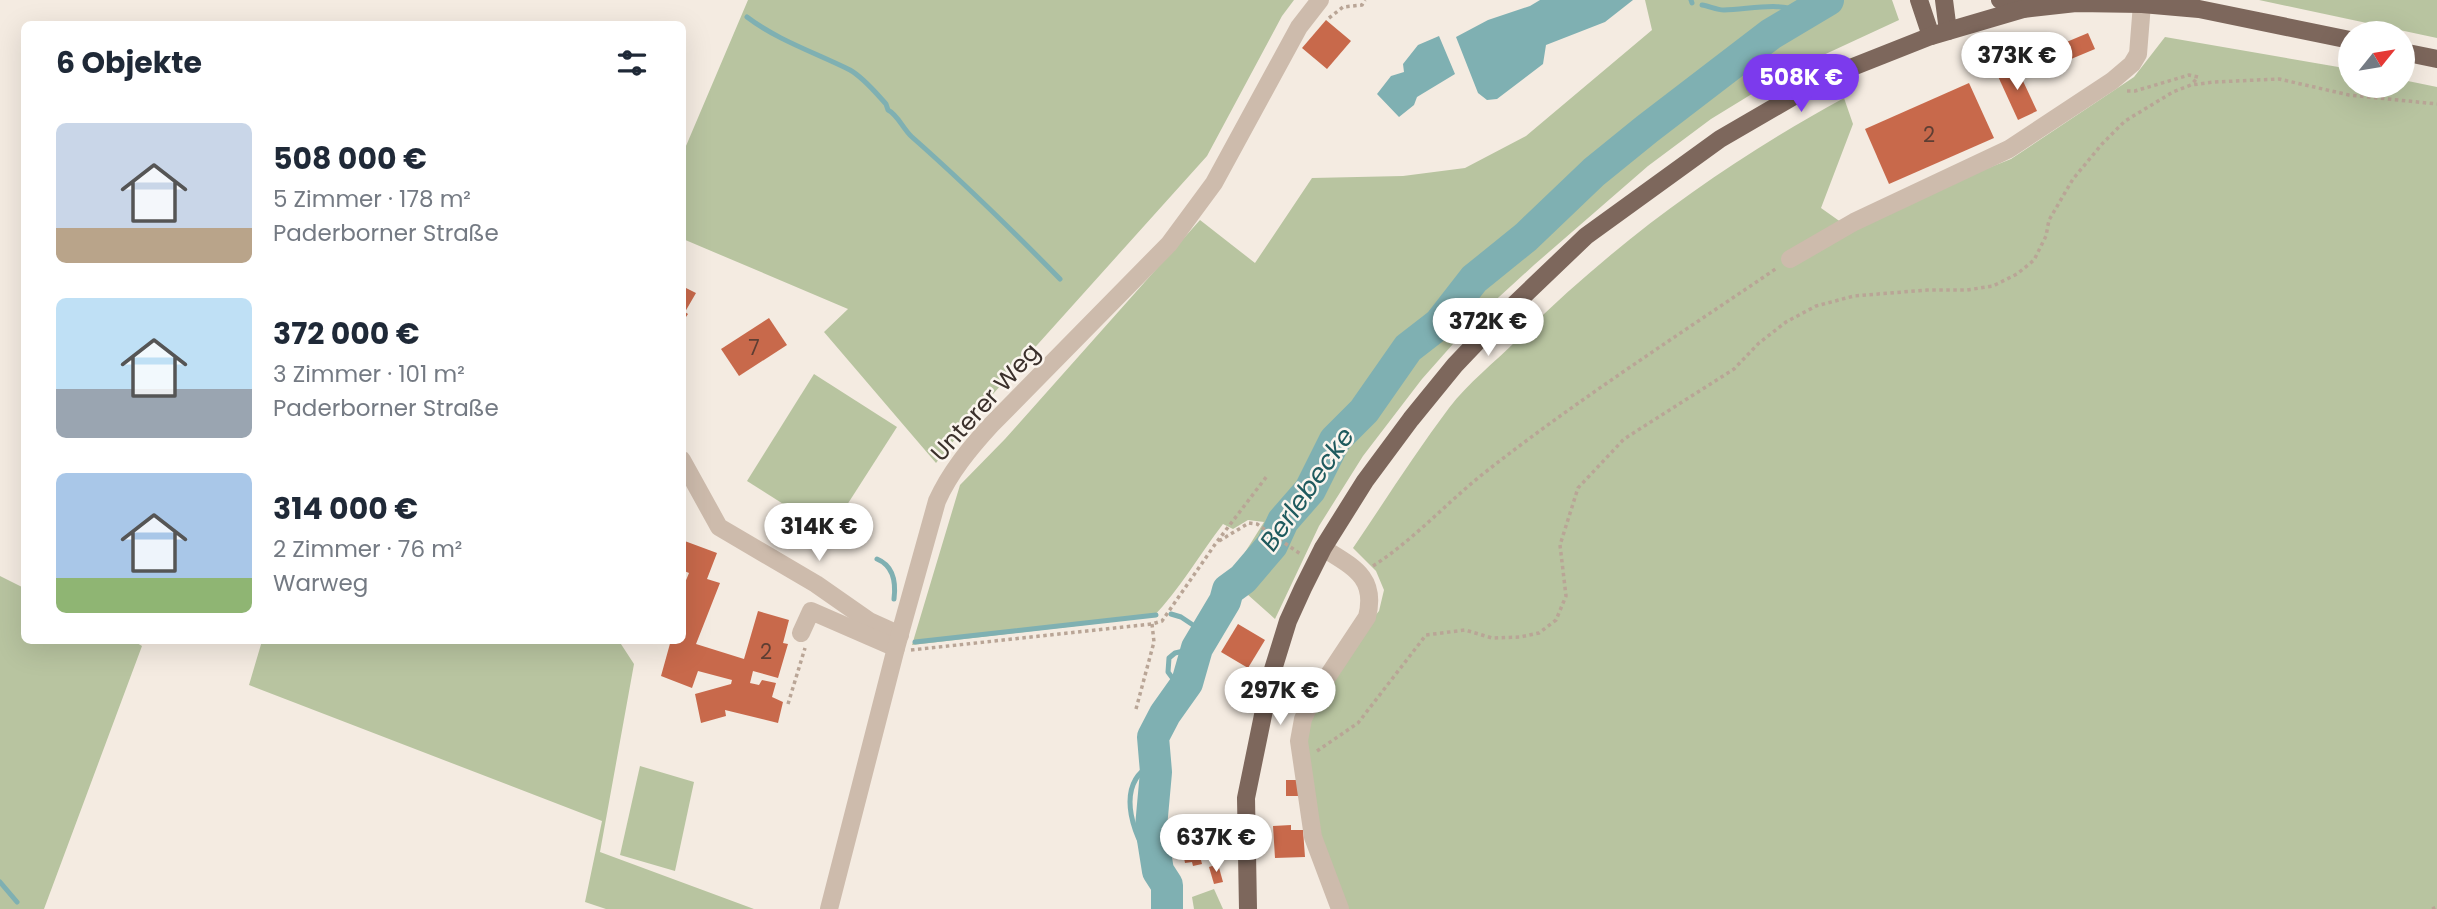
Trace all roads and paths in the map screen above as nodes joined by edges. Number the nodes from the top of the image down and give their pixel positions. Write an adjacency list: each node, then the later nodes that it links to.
1 (1320, 0): 25 (street, Unterer Weg)
2 (1365, 0): 8 (path)
3 (1919, 0): 9 (main road)
4 (1944, 0): 9 (main road)
5 (2000, 0): 7 (main road)
6 (2142, 4): 7 (main road); 10 (main road); 13 (street)
7 (2023, 9): 9 (main road)
8 (1329, 18)
9 (1939, 34): 21 (main road)
10 (2338, 38)
11 (2415, 54): 12 (main road)
12 (2437, 59)
13 (2112, 81): 14 (path); 16 (street)
14 (2191, 85): 15 (path); 28 (path)
15 (2437, 104)
16 (1790, 259): 22 (path)
17 (686, 467): 25 (street)
18 (1267, 476): 19 (path)
19 (1216, 542): 20 (path); 23 (path)
20 (1289, 547)
21 (1324, 548): 22 (street); 31 (main road)
22 (1362, 574): 28 (street)
23 (1152, 624): 25 (path); 27 (path)
24 (803, 640): 25 (street); 26 (path)
25 (898, 641): 30 (street, Unterer Weg)
26 (788, 704)
27 (1136, 709)
28 (1301, 762): 32 (street)
29 (2437, 907): 33 (path)
30 (829, 909)
31 (1248, 909)
32 (1340, 909)
33 (2432, 909)

